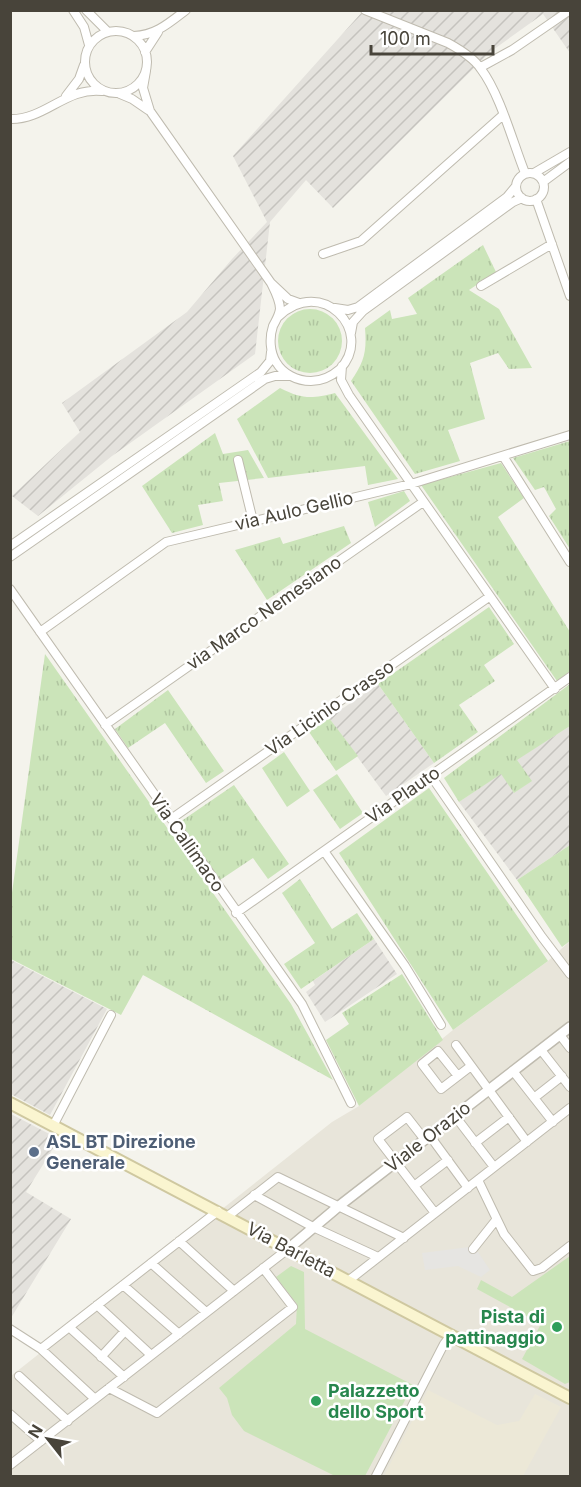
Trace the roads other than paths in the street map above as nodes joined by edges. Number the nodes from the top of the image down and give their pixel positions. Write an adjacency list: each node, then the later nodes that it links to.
1 (73, 10): 9 (street)
2 (86, 10): 7 (street)
3 (186, 10): 6 (street)
4 (364, 10): 12 (street)
5 (570, 10): 12 (street)
6 (159, 31): 8 (street); 10 (street)
7 (107, 32): 8 (street); 9 (street)
8 (134, 36): 10 (street)
9 (89, 45): 11 (street)
10 (146, 52): 13 (street)
11 (84, 62): 14 (street); 16 (street)
12 (481, 68): 18 (street)
13 (146, 71): 15 (street); 17 (street)
14 (106, 92): 15 (street); 16 (street)
15 (116, 93): 17 (street)
16 (63, 99): 19 (street)
17 (150, 111): 30 (street)
18 (503, 115): 22 (street); 29 (street)
19 (10, 119)
20 (570, 152): 23 (street)
21 (570, 162): 24 (street)
22 (525, 173): 23 (street); 25 (street)
23 (534, 173): 24 (street)
24 (543, 182): 27 (street)
25 (516, 186): 26 (street); 35 (street)
26 (522, 198): 27 (street); 37 (street)
27 (536, 200): 28 (street)
28 (552, 244): 31 (street); 32 (street)
29 (323, 254)
30 (272, 283): 34 (street); 36 (street)
31 (481, 286)
32 (569, 286): 33 (street)
33 (570, 296)
34 (298, 303): 35 (street); 36 (street)
35 (324, 303): 37 (street)
36 (278, 317): 38 (street)
37 (350, 335): 39 (street)
38 (271, 352): 40 (street); 49 (street)
39 (342, 366): 41 (street); 42 (street)
40 (290, 376): 41 (street); 50 (street)
41 (313, 382): 42 (street)
42 (349, 395): 46 (street)
43 (570, 435): 44 (street, via Aulo Gellio)
44 (503, 456): 46 (street, via Aulo Gellio); 51 (street)
45 (238, 460): 48 (street)
46 (411, 484): 47 (street); 48 (street, via Aulo Gellio)
47 (423, 502): 53 (street); 57 (street, via Marco Nemesiano)
48 (253, 521): 54 (street, via Aulo Gellio)
49 (10, 546)
50 (10, 557)
51 (570, 562)
52 (10, 589): 54 (street, Via Callimaco)
53 (489, 597): 56 (street); 59 (street, Via Licinio Crasso)
54 (40, 632): 57 (street, Via Callimaco)
55 (570, 677): 56 (street, Via Plauto)
56 (555, 689): 58 (street, Via Plauto)
57 (105, 725): 59 (street, Via Callimaco)
58 (431, 776): 60 (street, Via Plauto); 62 (street)
59 (171, 819): 61 (street, Via Callimaco)
60 (324, 851): 61 (street, Via Plauto); 64 (street)
61 (236, 913): 78 (street, Via Callimaco)
62 (570, 974)
63 (111, 1015): 83 (street)
64 (441, 1025)
65 (570, 1027): 66 (street, Viale Orazio)
66 (560, 1035): 68 (street); 69 (street, Viale Orazio)
67 (456, 1045): 70 (street)
68 (570, 1048)
69 (541, 1050): 71 (street, Viale Orazio); 73 (street)
70 (471, 1066): 72 (street); 75 (street)
71 (513, 1071): 75 (street, Viale Orazio); 76 (street)
72 (458, 1076): 72 (street)
73 (562, 1076): 74 (street); 76 (street)
74 (570, 1088)
75 (489, 1089): 80 (street, Viale Orazio); 81 (street)
76 (534, 1098): 82 (street)
77 (10, 1103): 83 (main road, Via Barletta)
78 (351, 1103)
79 (570, 1108): 82 (street)
80 (455, 1116): 84 (street, Viale Orazio); 86 (street)
81 (509, 1117): 85 (street); 86 (street)
82 (553, 1122): 85 (street)
83 (53, 1126): 96 (main road, Via Barletta)
84 (427, 1138): 87 (street); 88 (street, Viale Orazio); 88 (street)
85 (527, 1142): 89 (street)
86 (476, 1143): 89 (street)
87 (448, 1160): 91 (street); 92 (street)
88 (395, 1162): 91 (street); 94 (street, Viale Orazio)
89 (494, 1167): 90 (street)
90 (478, 1180): 92 (street); 97 (street)
91 (414, 1186): 95 (street)
92 (468, 1188): 95 (street)
93 (254, 1195): 94 (street); 96 (street); 98 (street)
94 (339, 1206): 98 (street, Viale Orazio); 99 (street)
95 (435, 1213): 99 (street)
96 (223, 1214): 100 (street); 102 (main road, Via Barletta)
97 (496, 1220): 101 (street); 103 (street)
98 (313, 1227): 102 (street, Viale Orazio); 104 (street)
99 (404, 1238): 104 (street)
100 (179, 1241): 105 (street); 109 (street)
101 (570, 1246)
102 (288, 1249): 106 (street); 107 (main road, Via Barletta)
103 (473, 1249)
104 (378, 1257): 107 (street)
105 (151, 1263): 108 (street); 111 (street)
106 (263, 1268): 109 (street); 122 (street)
107 (348, 1281): 116 (main road, Via Barletta)
108 (123, 1285): 110 (street); 115 (street)
109 (234, 1291): 111 (street)
110 (97, 1305): 112 (street); 114 (street)
111 (206, 1312): 115 (street)
112 (69, 1327): 117 (street); 119 (street)
113 (10, 1329): 117 (street)
114 (125, 1330): 118 (street); 119 (street)
115 (179, 1334): 118 (street)
116 (452, 1334): 123 (main road, Via Barletta); 129 (street)
117 (41, 1349): 124 (street)
118 (152, 1355): 121 (street)
119 (101, 1357): 121 (street)
120 (19, 1376): 126 (street)
121 (124, 1377): 122 (street)
122 (109, 1388): 124 (street)
123 (570, 1398)
124 (96, 1399): 126 (street)
125 (10, 1414): 127 (street)
126 (68, 1421): 127 (street)
127 (41, 1441): 128 (street)
128 (12, 1463)
129 (376, 1476)

